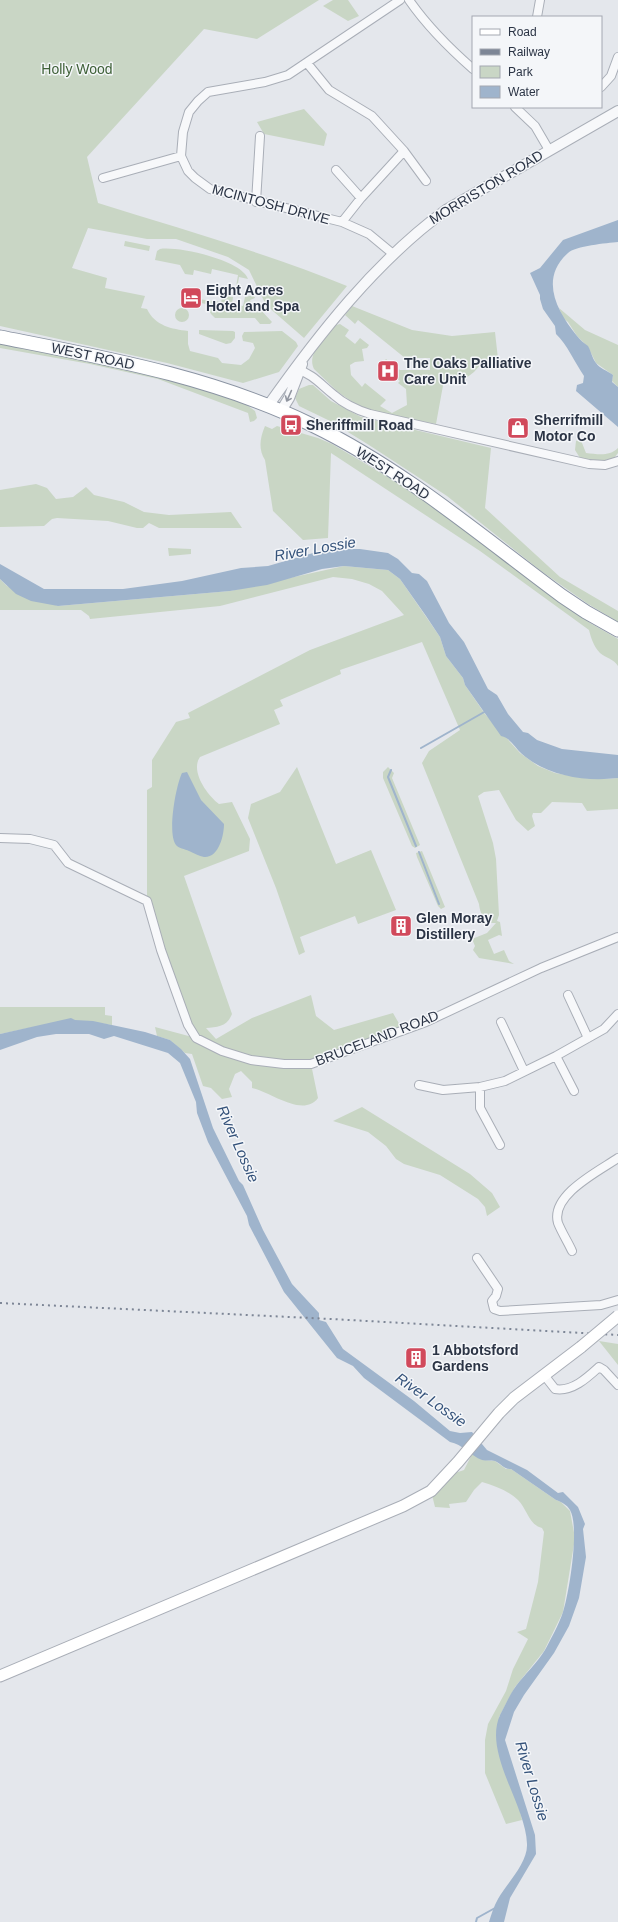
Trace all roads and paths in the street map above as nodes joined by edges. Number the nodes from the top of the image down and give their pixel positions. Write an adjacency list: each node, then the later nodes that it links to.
1 (400, 0): 6 (street)
2 (409, 0): 7 (street)
3 (540, 0): 4 (street)
4 (537, 16)
5 (618, 57): 8 (street)
6 (307, 63): 13 (street); 14 (street)
7 (472, 68)
8 (602, 86)
9 (516, 108): 12 (street)
10 (618, 111): 12 (street, MORRISTON ROAD)
11 (260, 136): 19 (street)
12 (549, 150): 21 (street, MORRISTON ROAD)
13 (404, 151): 17 (street); 18 (street)
14 (181, 156): 16 (street); 19 (street, MCINTOSH DRIVE)
15 (336, 170): 18 (street)
16 (103, 178)
17 (426, 181)
18 (361, 198): 20 (street)
19 (256, 202): 20 (street, MCINTOSH DRIVE)
20 (342, 222): 21 (street, MCINTOSH DRIVE)
21 (392, 253): 23 (street, MORRISTON ROAD)
22 (0, 337): 24 (highway, WEST ROAD)
23 (297, 369): 24 (street, MORRISTON ROAD); 25 (street, MORRISTON ROAD, one-way to 25); 26 (street)
24 (268, 406): 25 (highway, WEST ROAD)
25 (281, 411): 27 (highway, WEST ROAD)
26 (618, 461)
27 (618, 630)
28 (0, 838): 29 (street, BRUCELAND ROAD)
29 (618, 937)
30 (568, 995): 33 (street)
31 (618, 1014): 33 (street)
32 (501, 1022): 35 (street)
33 (588, 1038): 34 (street)
34 (556, 1056): 35 (street); 38 (street)
35 (524, 1071): 37 (street)
36 (419, 1085): 37 (street)
37 (480, 1087): 39 (street)
38 (574, 1091)
39 (500, 1145)
40 (618, 1158): 41 (street)
41 (572, 1251)
42 (477, 1258): 43 (street)
43 (618, 1300)
44 (618, 1316): 45 (main road, bridge)
45 (544, 1375): 46 (street); 47 (main road)
46 (618, 1385)
47 (0, 1676)

